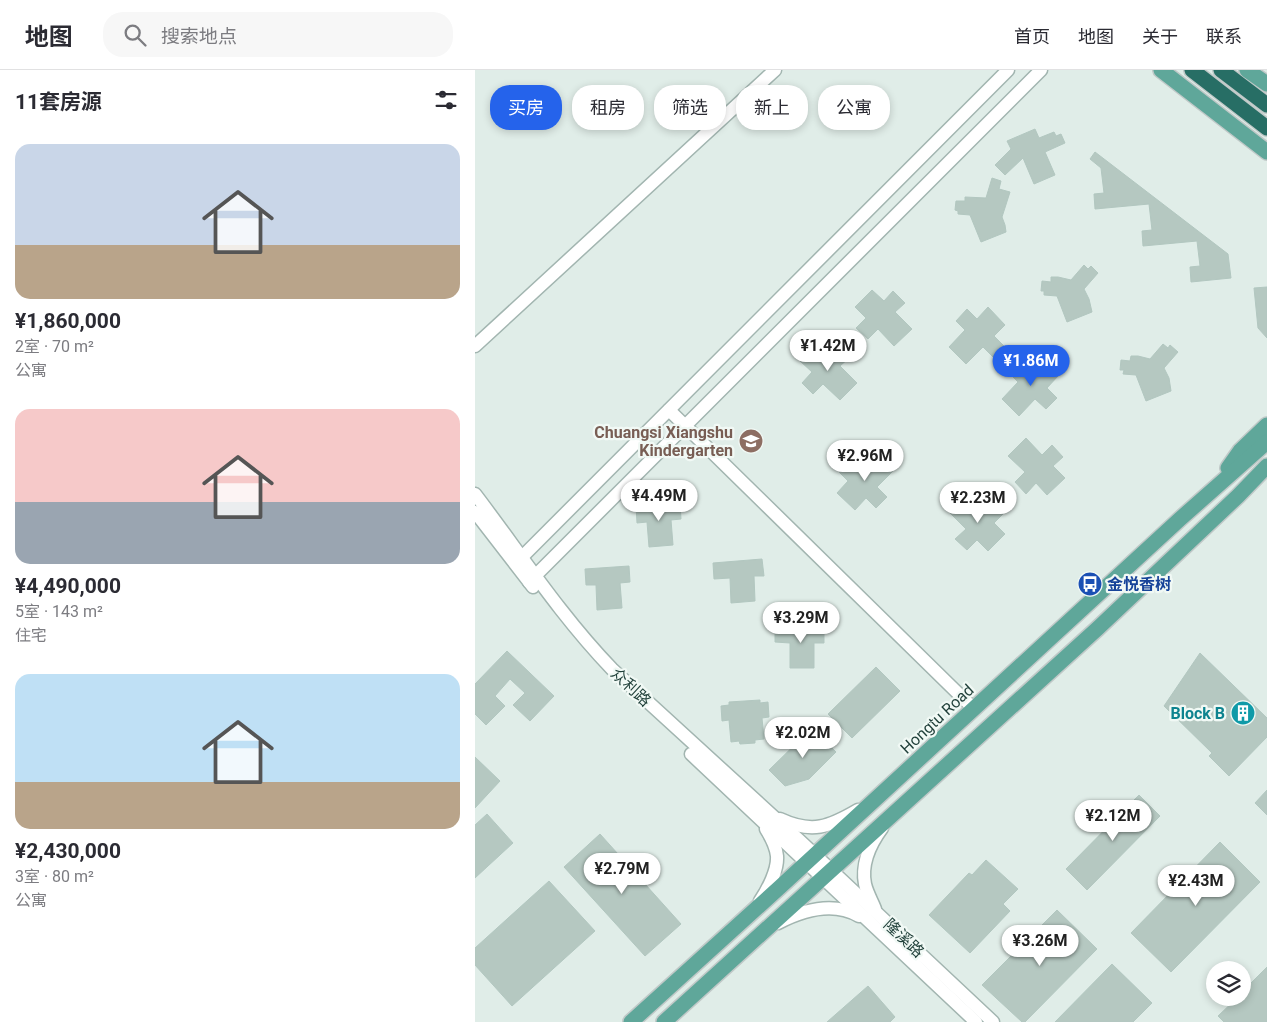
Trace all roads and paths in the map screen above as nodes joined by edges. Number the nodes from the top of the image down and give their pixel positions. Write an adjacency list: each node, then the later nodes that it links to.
1 (775, 70): 12 (street)
2 (1008, 70): 13 (street)
3 (1041, 70): 15 (street)
4 (1161, 70): 11 (main road)
5 (1192, 70): 10 (highway)
6 (1221, 70): 9 (highway)
7 (1247, 70): 8 (main road)
8 (1267, 84)
9 (1267, 105)
10 (1267, 128)
11 (1267, 152)
12 (475, 346)
13 (669, 410): 15 (street); 23 (street)
14 (1267, 425): 19 (main road)
15 (685, 426): 24 (street); 25 (street)
16 (1267, 442): 19 (main road, Hongtu Road)
17 (1267, 466): 21 (main road)
18 (1267, 479): 21 (main road)
19 (1213, 490): 25 (main road, Hongtu Road)
20 (475, 494): 23 (street, 众利路)
21 (1238, 496): 28 (main road)
22 (475, 512): 23 (street, 众利路)
23 (519, 560): 24 (street, 众利路)
24 (533, 579): 27 (street, 众利路)
25 (974, 709): 26 (main road, Hongtu Road)
26 (873, 802): 27 (street); 29 (main road, Hongtu Road)
27 (764, 816): 29 (street, 众利路); 31 (street)
28 (886, 821): 30 (main road); 32 (street)
29 (811, 859): 30 (street, 隆溪路); 31 (main road, Hongtu Road)
30 (827, 875): 32 (street, 隆溪路); 33 (main road)
31 (753, 911): 34 (main road, Hongtu Road)
32 (874, 918): 33 (street); 36 (street, 隆溪路); 37 (street, 隆溪路)
33 (769, 928): 35 (main road)
34 (631, 1022)
35 (664, 1022)
36 (976, 1022)
37 (993, 1022)

